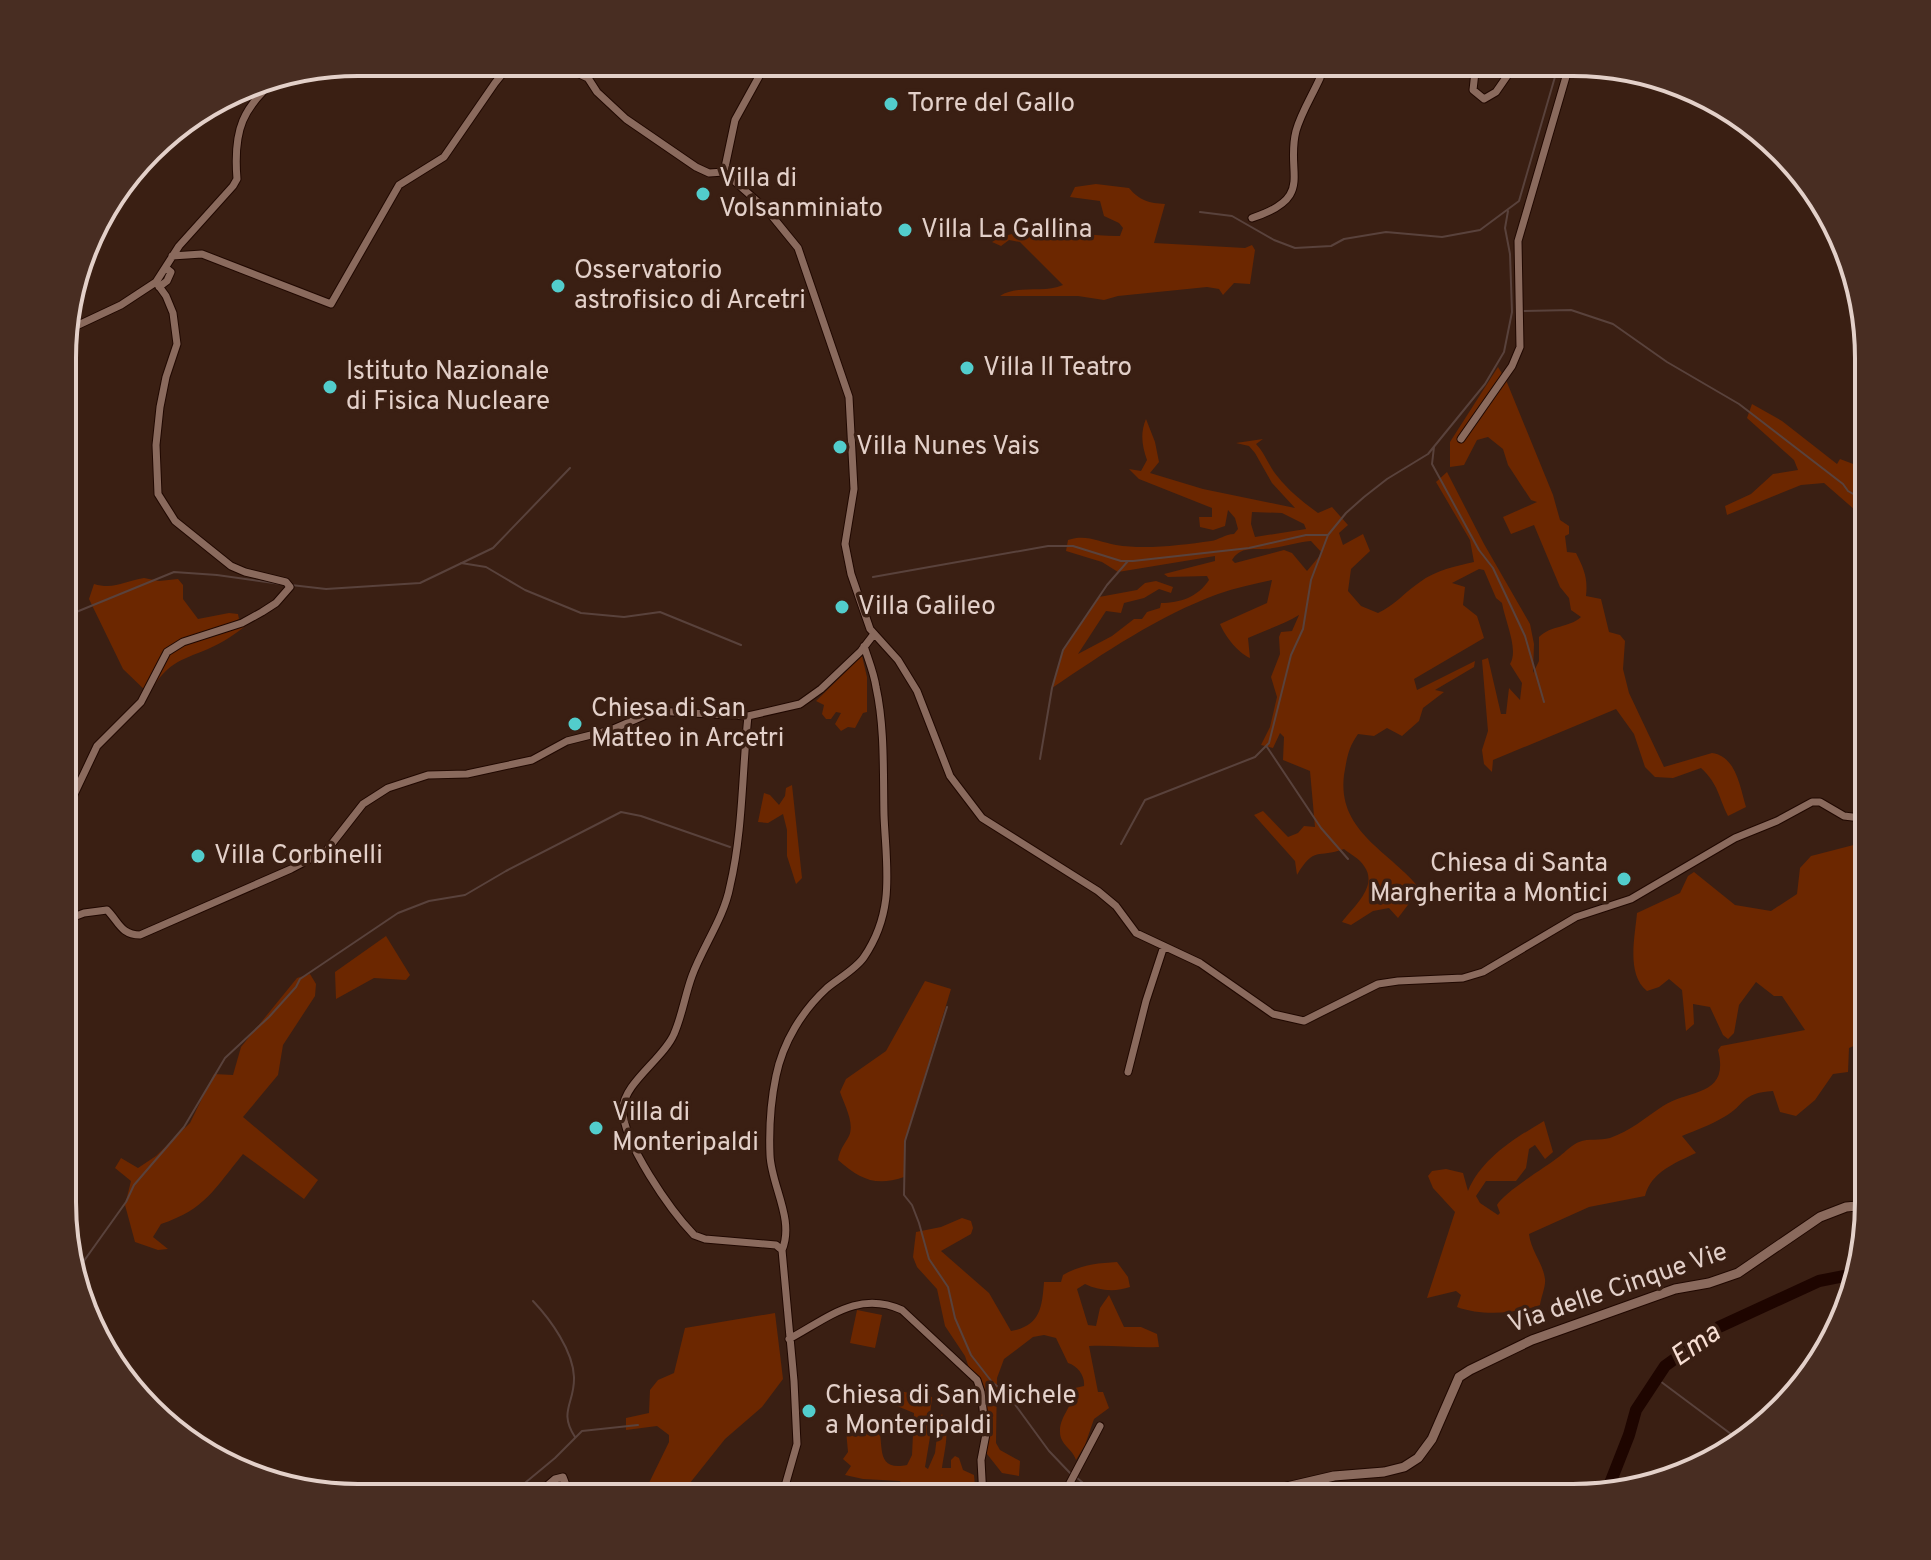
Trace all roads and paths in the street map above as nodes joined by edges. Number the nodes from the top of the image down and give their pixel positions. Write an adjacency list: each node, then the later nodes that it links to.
1 (501, 76): 11 (street)
2 (584, 76): 9 (street)
3 (759, 76): 9 (street)
4 (1320, 77): 10 (street)
5 (1474, 77): 6 (street)
6 (1506, 77)
7 (1566, 77): 14 (street)
8 (265, 92): 11 (street)
9 (724, 172): 15 (street)
10 (1252, 218)
11 (172, 256): 12 (street)
12 (157, 284): 13 (street); 18 (street)
13 (78, 325)
14 (1461, 439)
15 (874, 634): 16 (street); 21 (street)
16 (864, 646): 17 (street); 24 (street)
17 (748, 716): 20 (street); 24 (street)
18 (76, 789)
19 (1854, 817): 21 (street)
20 (77, 916)
21 (1164, 946): 22 (street)
22 (1128, 1072)
23 (1854, 1206): 32 (street, Via delle Cinque Vie)
24 (782, 1250): 25 (street)
25 (789, 1339): 29 (street); 30 (street)
26 (1100, 1426): 31 (street)
27 (550, 1483): 28 (street)
28 (565, 1483)
29 (786, 1483)
30 (982, 1484)
31 (1070, 1484)
32 (1301, 1484)

